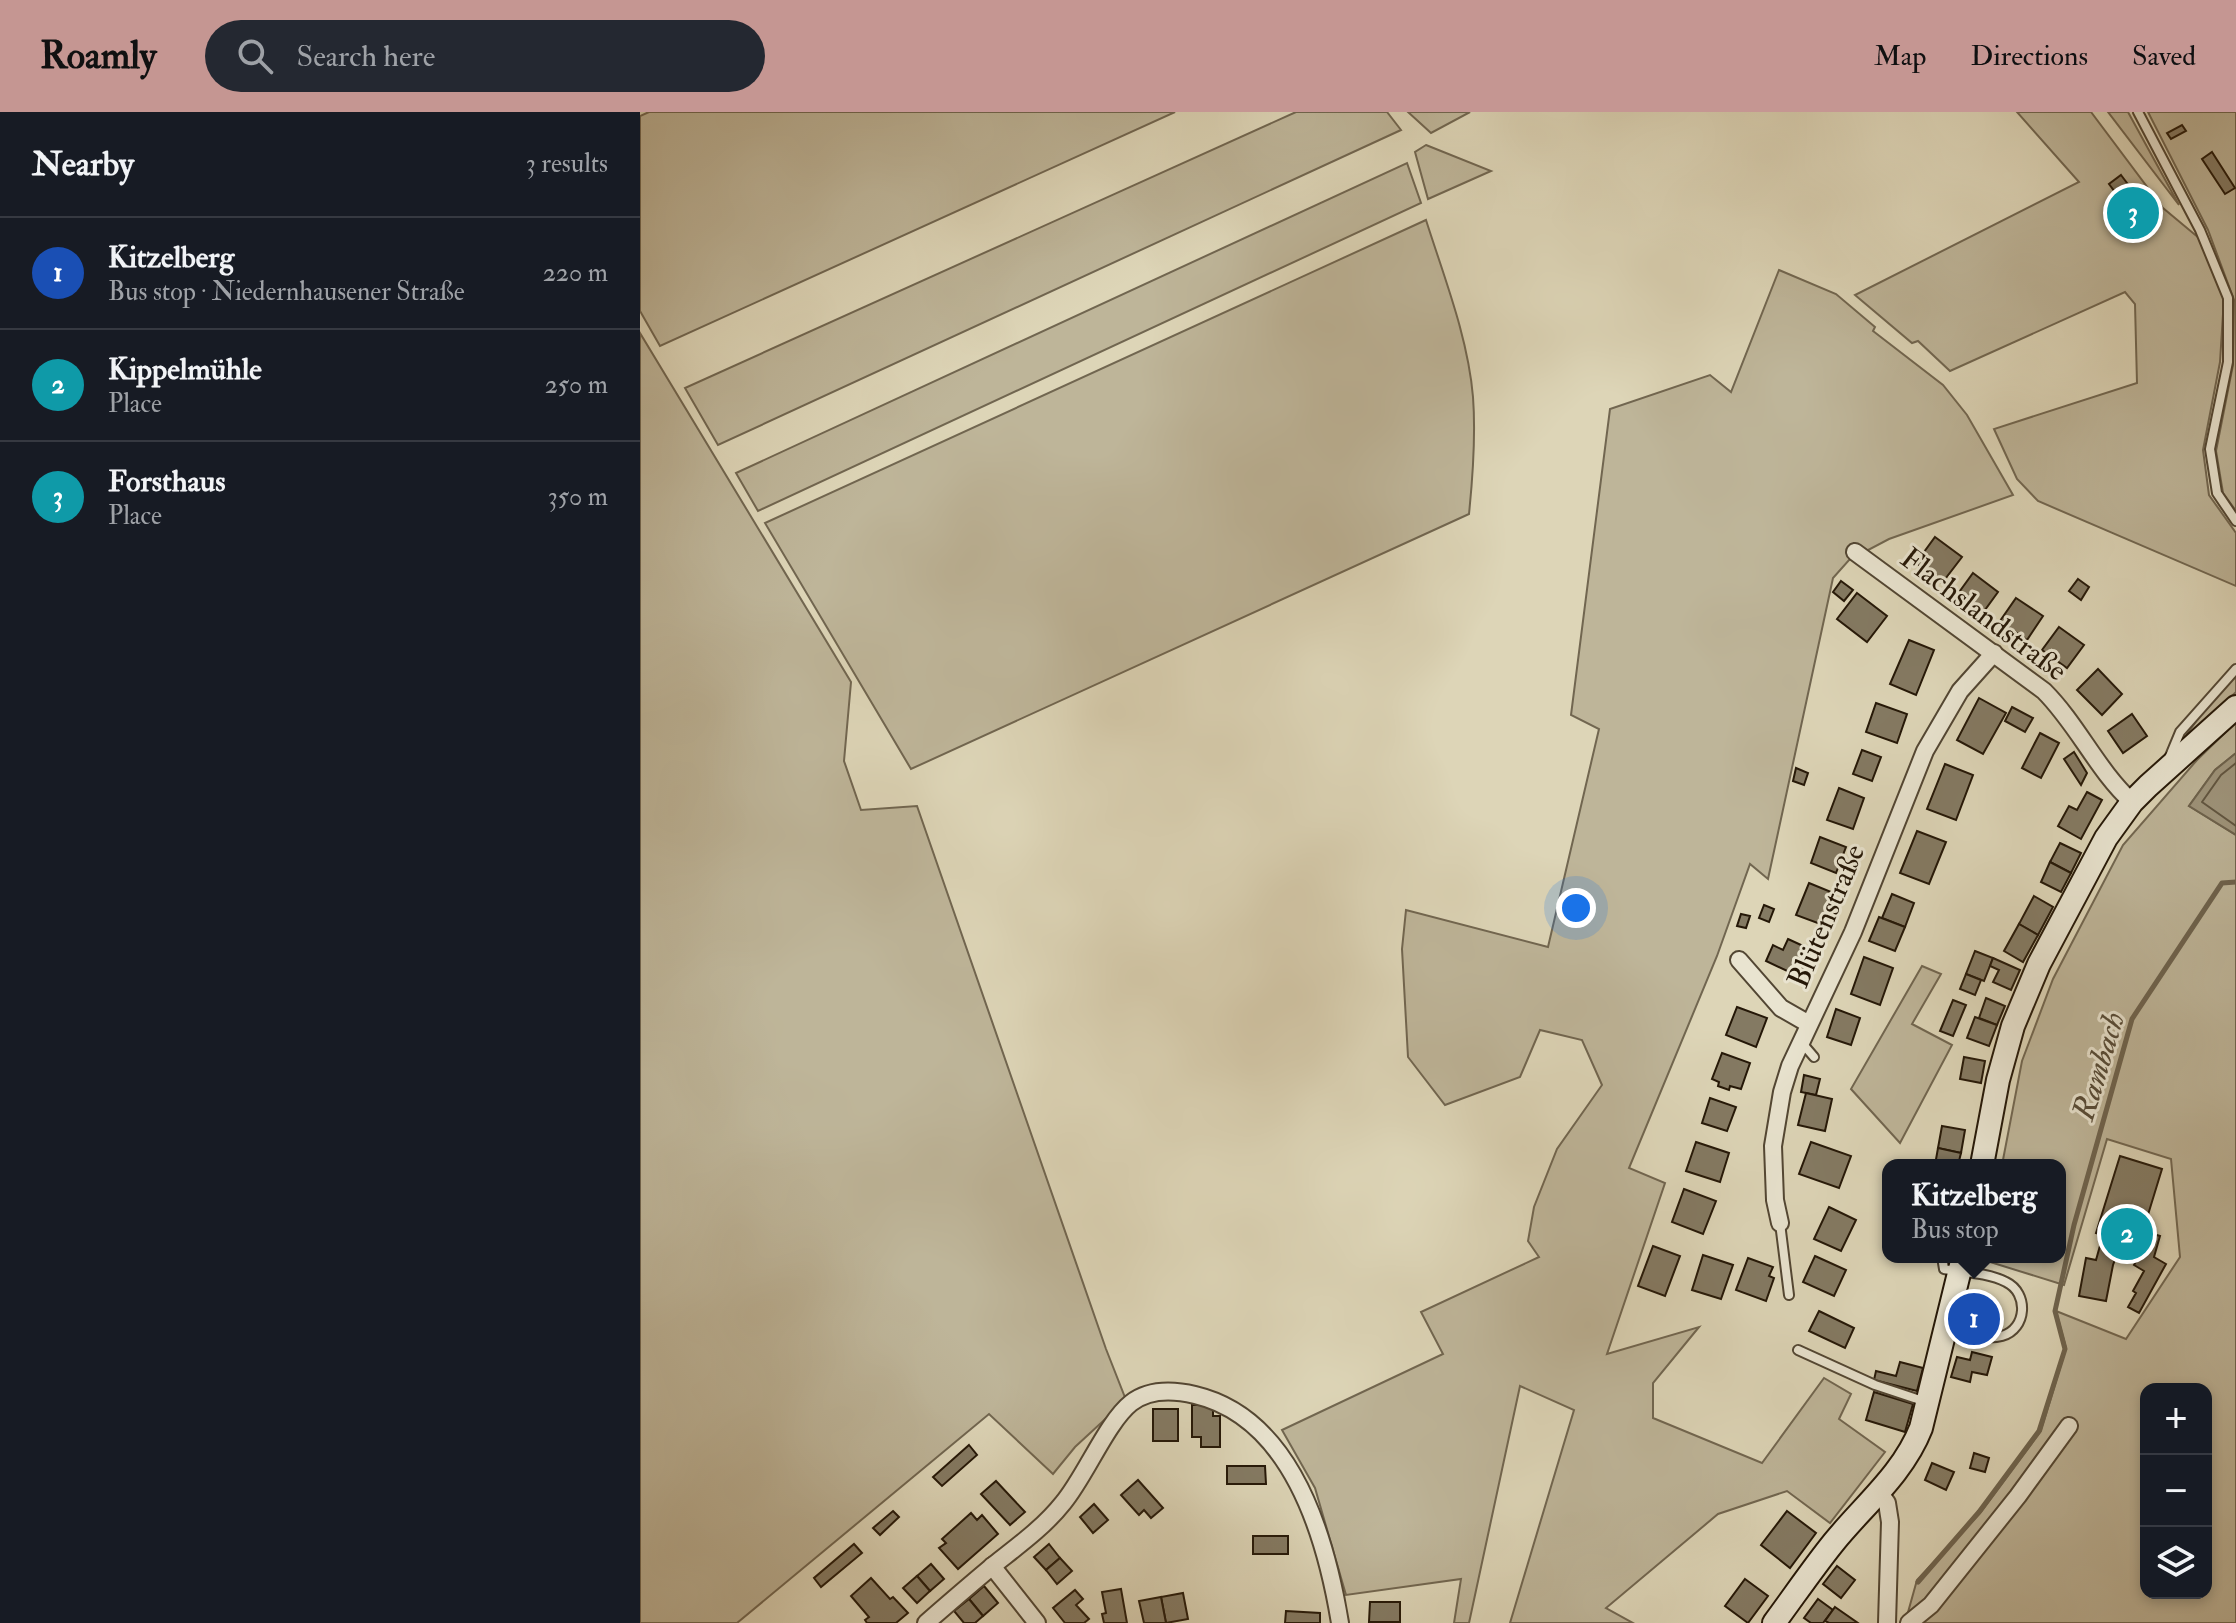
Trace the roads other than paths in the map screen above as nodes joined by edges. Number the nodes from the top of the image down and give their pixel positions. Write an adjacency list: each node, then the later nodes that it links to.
1 (2138, 112): 2 (lane)
2 (2236, 521)
3 (1855, 552): 4 (street, Flachslandstraße)
4 (1994, 653): 8 (street, Flachslandstraße); 10 (street, Blütenstraße)
5 (2236, 669): 7 (lane)
6 (2236, 707): 7 (main road)
7 (2164, 771): 8 (main road)
8 (2132, 802): 13 (main road)
9 (1739, 960): 10 (street)
10 (1809, 1024): 11 (street, Blütenstraße)
11 (1800, 1041): 12 (lane); 14 (street, Blütenstraße)
12 (1814, 1057)
13 (1983, 1159)
14 (1780, 1223): 17 (lane)
15 (1943, 1263): 16 (lane)
16 (1962, 1264): 18 (main road); 18 (lane)
17 (1789, 1295)
18 (1946, 1329): 20 (main road)
19 (1798, 1350): 20 (lane)
20 (1927, 1403): 22 (main road)
21 (2069, 1426): 29 (street)
22 (1879, 1492): 27 (main road); 28 (street)
23 (992, 1566): 24 (street); 25 (street); 26 (street)
24 (926, 1623)
25 (1037, 1623)
26 (1340, 1623)
27 (1774, 1623)
28 (1887, 1623)
29 (1909, 1623)

